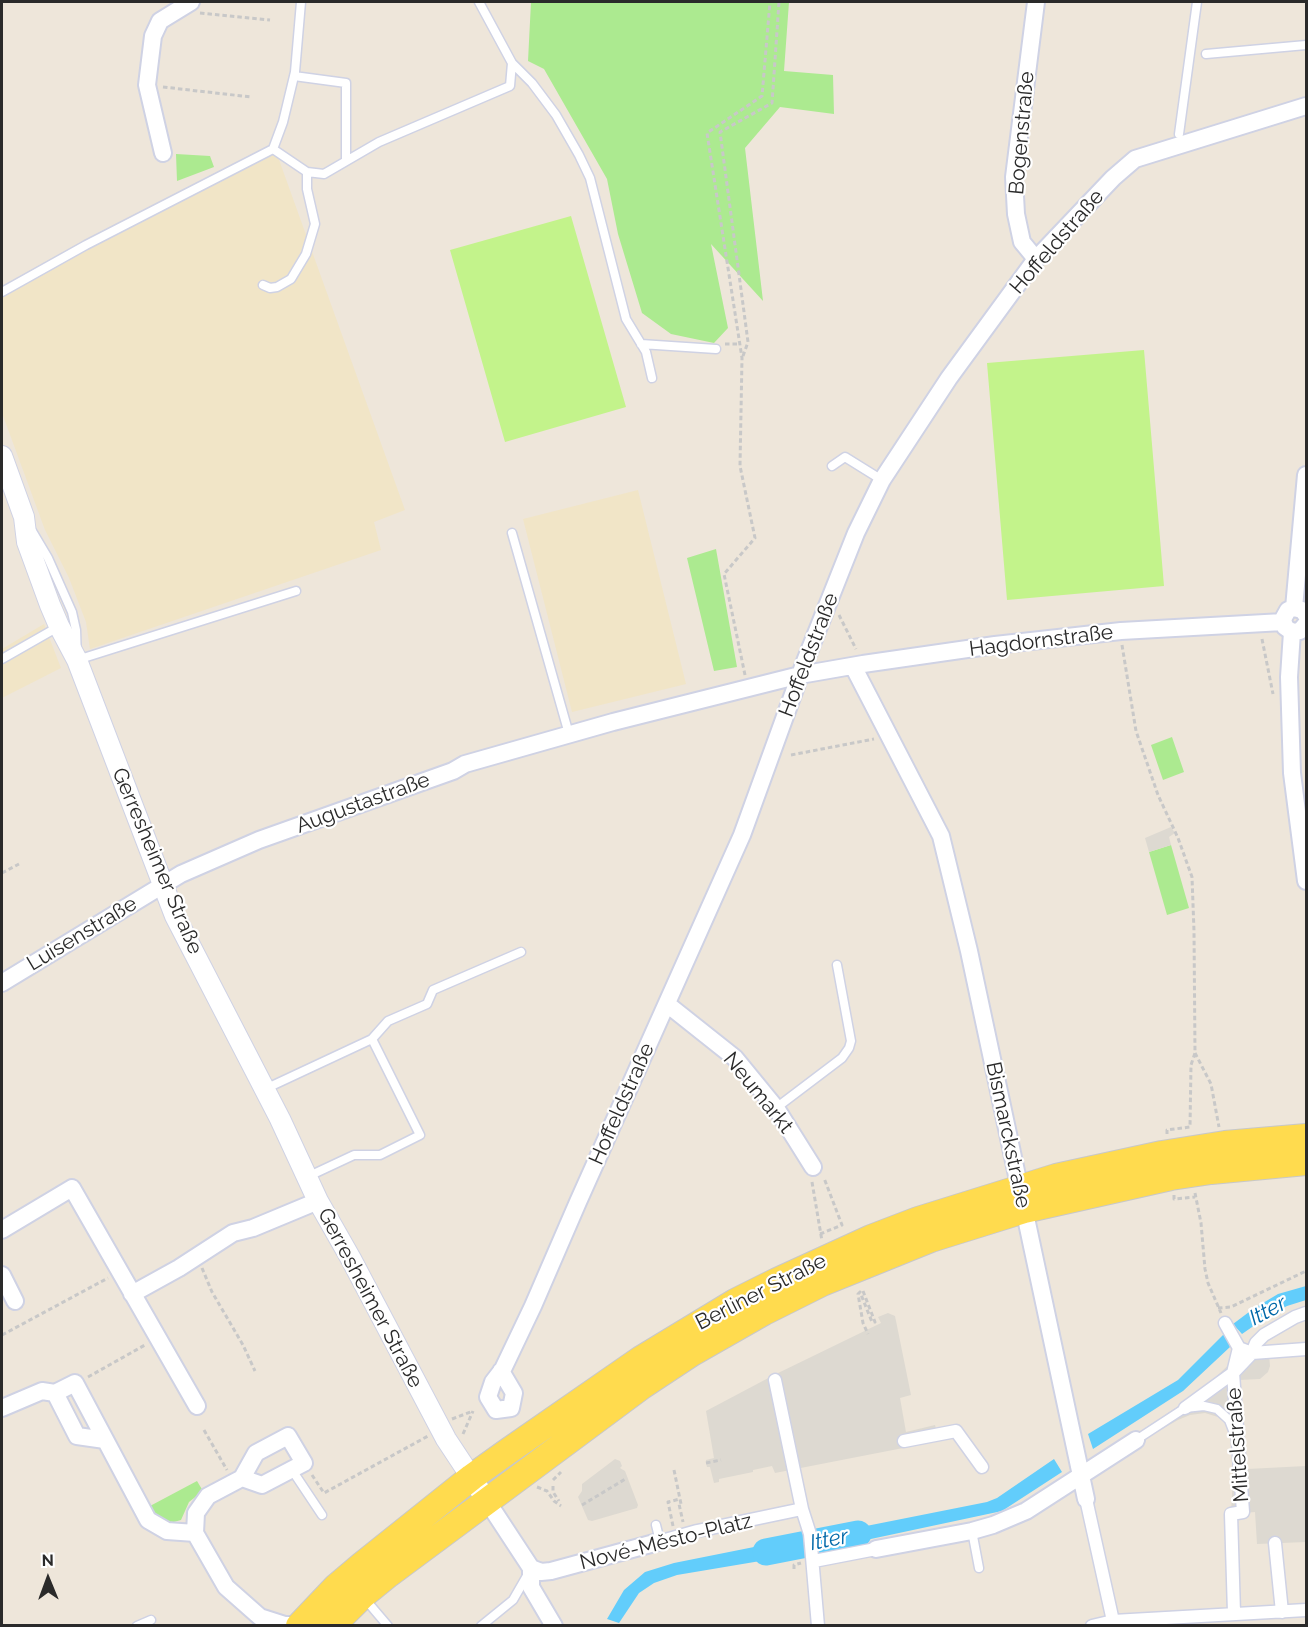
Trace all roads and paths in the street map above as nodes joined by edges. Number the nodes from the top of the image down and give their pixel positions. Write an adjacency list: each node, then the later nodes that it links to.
1 (190, 2): 8 (path); 13 (street)
2 (301, 2): 12 (lane)
3 (479, 2): 11 (lane)
4 (770, 2): 23 (path)
5 (779, 2): 22 (path)
6 (1036, 2): 21 (street, Bogenstraße)
7 (1197, 2): 16 (lane)
8 (270, 20)
9 (1306, 45): 10 (lane)
10 (1206, 54)
11 (512, 63): 19 (lane); 28 (lane)
12 (294, 76): 17 (lane); 19 (lane)
13 (147, 85): 14 (path); 18 (street)
14 (251, 97)
15 (1306, 106): 21 (street, Hoffeldstraße)
16 (1179, 134)
17 (273, 149): 20 (lane); 27 (lane)
18 (163, 153)
19 (346, 161): 20 (lane)
20 (307, 172): 24 (lane)
21 (1036, 259): 35 (street, Hoffeldstraße)
22 (737, 262): 23 (path); 25 (path)
23 (727, 264): 26 (path)
24 (263, 285)
25 (740, 287): 26 (path); 30 (path)
26 (732, 288): 30 (path)
27 (2, 292)
28 (641, 344): 29 (lane); 31 (lane)
29 (716, 349)
30 (742, 358): 48 (path)
31 (652, 378)
32 (2, 456): 36 (street, Gerresheimer Straße)
33 (832, 466): 35 (lane)
34 (1306, 475): 40 (street)
35 (882, 480): 39 (street, Hoffeldstraße)
36 (24, 517): 41 (street, Gerresheimer Straße); 46 (lane, Gerresheimer Straße)
37 (512, 533): 51 (lane)
38 (296, 591): 46 (lane)
39 (831, 598): 47 (path); 49 (street, Hoffeldstraße)
40 (1300, 612): 42 (street)
41 (59, 626): 45 (lane); 46 (street, Gerresheimer Straße)
42 (1294, 626): 47 (street, Hagdornstraße); 56 (street)
43 (1262, 636): 50 (path)
44 (1122, 645): 63 (path)
45 (2, 659)
46 (77, 660): 57 (street, Gerresheimer Straße)
47 (858, 665): 49 (street, Hagdornstraße); 72 (street, Bismarckstraße)
48 (745, 675)
49 (800, 675): 51 (street, Augustastraße); 61 (street, Hoffeldstraße)
50 (1274, 700)
51 (569, 734): 57 (street, Augustastraße)
52 (876, 739): 53 (path)
53 (791, 755)
54 (19, 864): 55 (path)
55 (2, 873)
56 (1306, 881)
57 (162, 885): 60 (street, Luisenstraße); 64 (street, Gerresheimer Straße)
58 (521, 952): 62 (lane)
59 (837, 965): 65 (lane)
60 (2, 982)
61 (667, 1004): 65 (street, Neumarkt); 95 (street, Hoffeldstraße)
62 (372, 1039): 64 (lane); 71 (lane)
63 (1195, 1053): 66 (path); 68 (path)
64 (265, 1089): 71 (street, Gerresheimer Straße)
65 (776, 1108): 70 (street, Neumarkt)
66 (1167, 1130)
67 (1306, 1137): 68 (main road, Berliner Straße)
68 (1225, 1144): 72 (main road, Berliner Straße)
69 (1306, 1162): 72 (main road, Berliner Straße)
70 (815, 1174): 76 (path); 76 (path)
71 (307, 1177): 74 (street, Gerresheimer Straße)
72 (1021, 1199): 116 (main road, Berliner Straße); 117 (street, Bismarckstraße); 124 (main road, Berliner Straße)
73 (1174, 1199): 85 (path)
74 (318, 1201): 78 (street); 116 (street, Gerresheimer Straße)
75 (2, 1230): 80 (street)
76 (820, 1234): 77 (path)
77 (823, 1241)
78 (196, 1256): 83 (street); 94 (path)
79 (1306, 1271): 85 (path)
80 (120, 1272): 83 (street); 89 (path)
81 (2, 1275): 84 (street)
82 (863, 1291): 88 (path)
83 (132, 1294): 90 (street)
84 (15, 1301)
85 (1218, 1308): 87 (path)
86 (1306, 1313): 93 (street)
87 (1226, 1323): 91 (street)
88 (868, 1334)
89 (2, 1335)
90 (158, 1338): 98 (path); 100 (street)
91 (1239, 1348): 93 (street); 96 (street, Mittelstraße)
92 (1306, 1349): 93 (street)
93 (1252, 1353): 96 (street)
94 (255, 1371)
95 (501, 1371)
96 (1233, 1373): 102 (street); 110 (street, Mittelstraße)
97 (775, 1380): 128 (street)
98 (75, 1383): 99 (street); 107 (street)
99 (55, 1393): 101 (street); 107 (street)
100 (197, 1406)
101 (2, 1408)
102 (1185, 1408): 108 (lane); 110 (lane)
103 (449, 1420): 106 (path)
104 (204, 1430): 119 (path)
105 (428, 1436): 113 (path)
106 (461, 1439)
107 (105, 1440): 134 (street)
108 (1136, 1440): 117 (street)
109 (904, 1441): 114 (street)
110 (1238, 1441): 144 (street, Mittelstraße)
111 (721, 1460): 112 (path)
112 (706, 1463)
113 (298, 1466): 119 (street); 119 (street); 129 (lane)
114 (982, 1467)
115 (674, 1470): 122 (path)
116 (472, 1477): 124 (street, Gerresheimer Straße); 148 (main road, Berliner Straße)
117 (1081, 1477): 123 (street, Bismarckstraße); 133 (street)
118 (627, 1478): 126 (path)
119 (238, 1480): 134 (street)
120 (530, 1485): 127 (path)
121 (552, 1486): 125 (path)
122 (680, 1499): 130 (path); 132 (path)
123 (1086, 1499): 146 (street, Bismarckstraße)
124 (487, 1501): 139 (street); 141 (main road, Berliner Straße)
125 (559, 1501)
126 (582, 1505)
127 (561, 1506)
128 (802, 1509): 135 (street, Nové-Město-Platz); 138 (street)
129 (322, 1515)
130 (683, 1522)
131 (656, 1525): 135 (lane)
132 (673, 1528)
133 (972, 1532): 137 (street); 140 (lane)
134 (195, 1533): 147 (street)
135 (658, 1542): 139 (street, Nové-Město-Platz)
136 (1275, 1543): 143 (street)
137 (886, 1551): 138 (street)
138 (813, 1556): 154 (street)
139 (531, 1568): 152 (lane); 153 (street)
140 (979, 1568)
141 (362, 1596): 150 (main road, Berliner Straße); 151 (lane)
142 (1306, 1610): 143 (street)
143 (1282, 1612): 144 (street)
144 (1231, 1618): 146 (street)
145 (151, 1620): 149 (lane)
146 (1113, 1621): 155 (street)
147 (261, 1622): 148 (street)
148 (299, 1625)
149 (137, 1626)
150 (332, 1626)
151 (388, 1626)
152 (481, 1626)
153 (554, 1626)
154 (818, 1626)
155 (1092, 1626)

